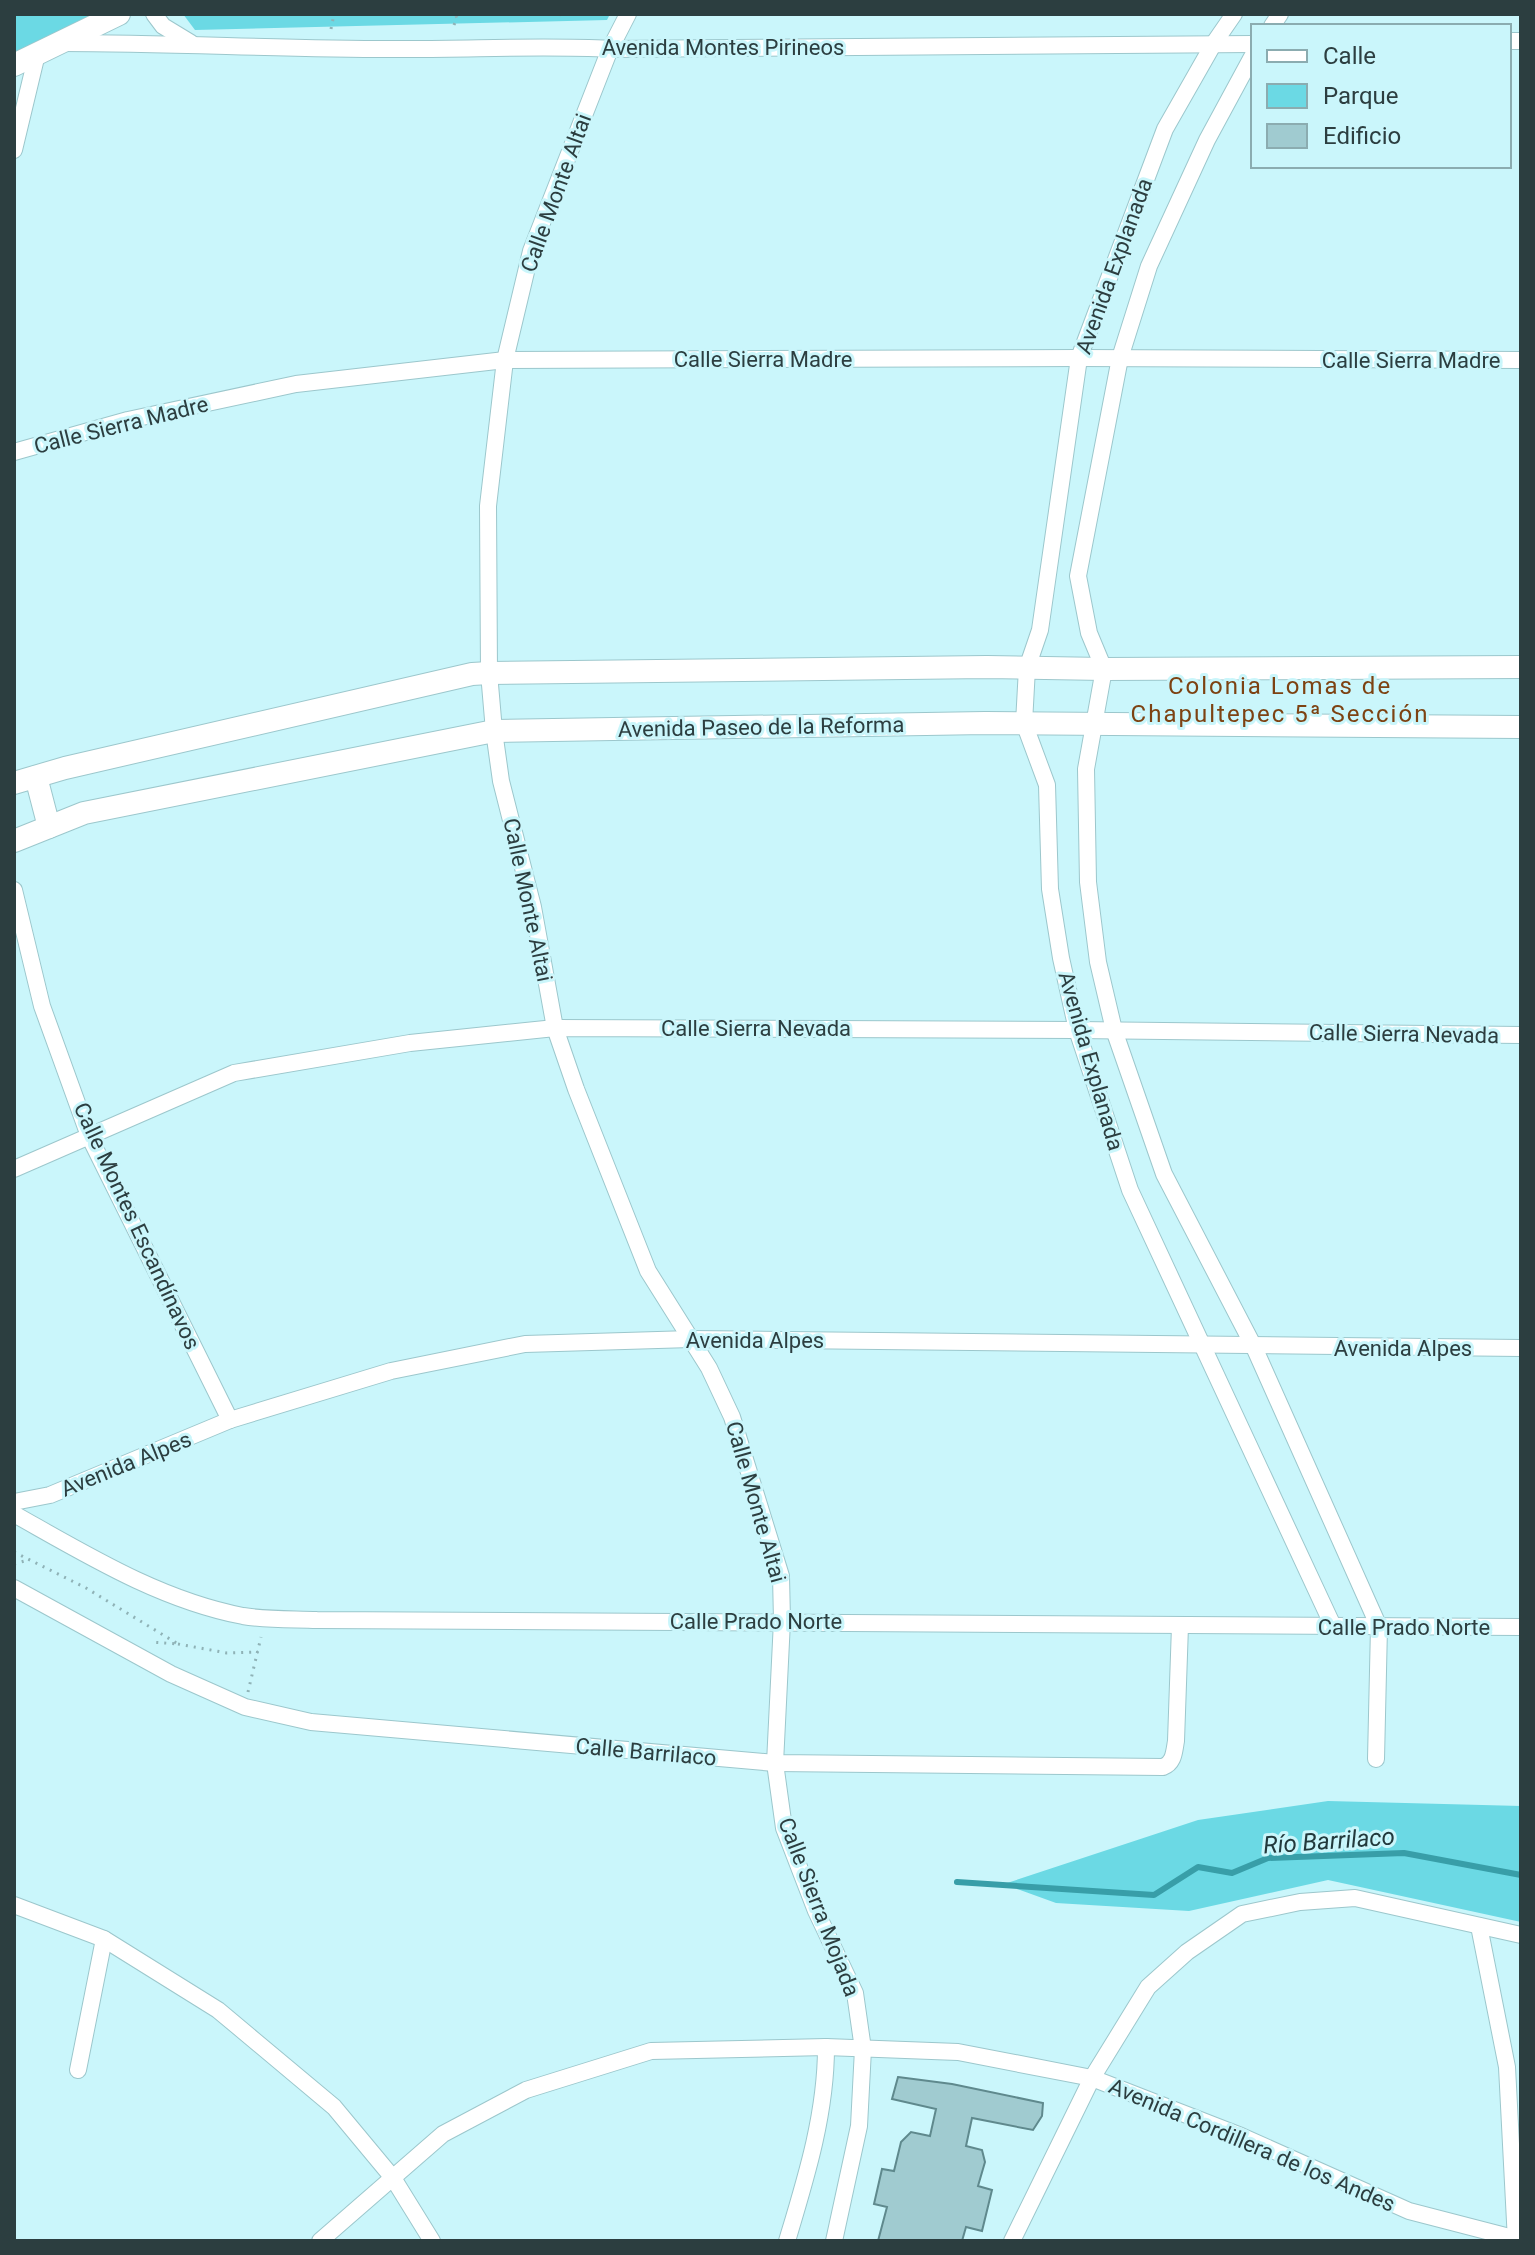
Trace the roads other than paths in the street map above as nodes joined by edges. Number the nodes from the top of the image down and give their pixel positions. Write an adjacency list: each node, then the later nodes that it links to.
1 (119, 14): 8 (main road)
2 (154, 14): 5 (street)
3 (628, 14): 9 (street, Calle Monte Altai)
4 (1234, 14): 6 (street, Avenida Explanada)
5 (192, 43): 8 (street, Avenida Montes Pirineos); 9 (street, Avenida Montes Pirineos)
6 (1214, 43): 7 (street, Avenida Montes Pirineos); 9 (street, Avenida Montes Pirineos); 13 (street, Avenida Explanada)
7 (1251, 44)
8 (46, 49): 11 (main road); 12 (street)
9 (610, 49): 15 (street, Calle Monte Altai)
10 (1251, 59): 14 (street, Avenida Explanada)
11 (14, 65)
12 (14, 150)
13 (1079, 358): 14 (street, Calle Sierra Madre); 15 (street, Calle Sierra Madre); 19 (street, Avenida Explanada)
14 (1120, 358): 16 (street, Calle Sierra Madre); 20 (street, Avenida Explanada)
15 (505, 360): 17 (street, Calle Sierra Madre); 21 (street, Calle Monte Altai)
16 (1521, 360)
17 (14, 452)
18 (1521, 667): 20 (main road)
19 (1027, 668): 20 (main road); 21 (main road); 22 (street, Avenida Explanada)
20 (1104, 669): 23 (street, Avenida Explanada)
21 (489, 673): 25 (street, Calle Monte Altai); 26 (main road)
22 (1024, 723): 23 (main road, Avenida Paseo de la Reforma); 25 (main road, Avenida Paseo de la Reforma); 31 (street, Avenida Explanada)
23 (1095, 723): 24 (main road, Avenida Paseo de la Reforma); 32 (street, Avenida Explanada)
24 (1521, 727)
25 (494, 731): 27 (main road, Avenida Paseo de la Reforma); 30 (street, Calle Monte Altai)
26 (25, 780): 27 (main road)
27 (49, 827): 28 (main road, Avenida Paseo de la Reforma)
28 (14, 841)
29 (14, 890): 34 (street, Calle Montes Escandínavos)
30 (555, 1028): 31 (street, Calle Sierra Nevada); 34 (street, Calle Sierra Nevada); 36 (street, Calle Monte Altai)
31 (1077, 1030): 32 (street, Calle Sierra Nevada); 37 (street, Avenida Explanada)
32 (1114, 1030): 33 (street, Calle Sierra Nevada); 38 (street, Avenida Explanada)
33 (1521, 1035)
34 (89, 1136): 35 (street, Calle Sierra Nevada); 40 (street, Calle Montes Escandínavos)
35 (14, 1169)
36 (691, 1339): 37 (street, Avenida Alpes); 40 (street, Avenida Alpes); 44 (street, Calle Monte Altai)
37 (1203, 1345): 38 (street, Avenida Alpes); 46 (street, Avenida Explanada)
38 (1254, 1347): 39 (street, Avenida Alpes); 47 (street, Avenida Explanada)
39 (1521, 1348)
40 (230, 1420): 41 (street, Avenida Alpes)
41 (14, 1502)
42 (14, 1514): 44 (street, Calle Prado Norte)
43 (14, 1588): 50 (street, Calle Barrilaco)
44 (782, 1621): 45 (street, Calle Prado Norte); 50 (street, Calle Monte Altai)
45 (1180, 1626): 46 (street, Calle Prado Norte); 50 (street, Calle Barrilaco)
46 (1333, 1626): 47 (street, Calle Prado Norte)
47 (1379, 1627): 48 (street, Calle Prado Norte); 49 (street)
48 (1521, 1627)
49 (1376, 1759)
50 (775, 1763): 56 (street, Calle Sierra Mojada)
51 (14, 1905): 54 (street)
52 (1479, 1926): 53 (street); 58 (street); 60 (street)
53 (1521, 1935)
54 (104, 1939): 57 (street); 59 (street)
55 (826, 2047): 56 (street, Avenida Cordillera de los Andes); 59 (street, Avenida Cordillera de los Andes); 63 (street)
56 (863, 2049): 58 (street, Avenida Cordillera de los Andes); 64 (street, Calle Sierra Mojada)
57 (78, 2070)
58 (1092, 2078): 60 (street, Avenida Cordillera de los Andes); 65 (street)
59 (393, 2178): 61 (street, Avenida Cordillera de los Andes); 62 (street)
60 (1518, 2240)
61 (320, 2241)
62 (432, 2241)
63 (787, 2241)
64 (834, 2241)
65 (1012, 2241)

